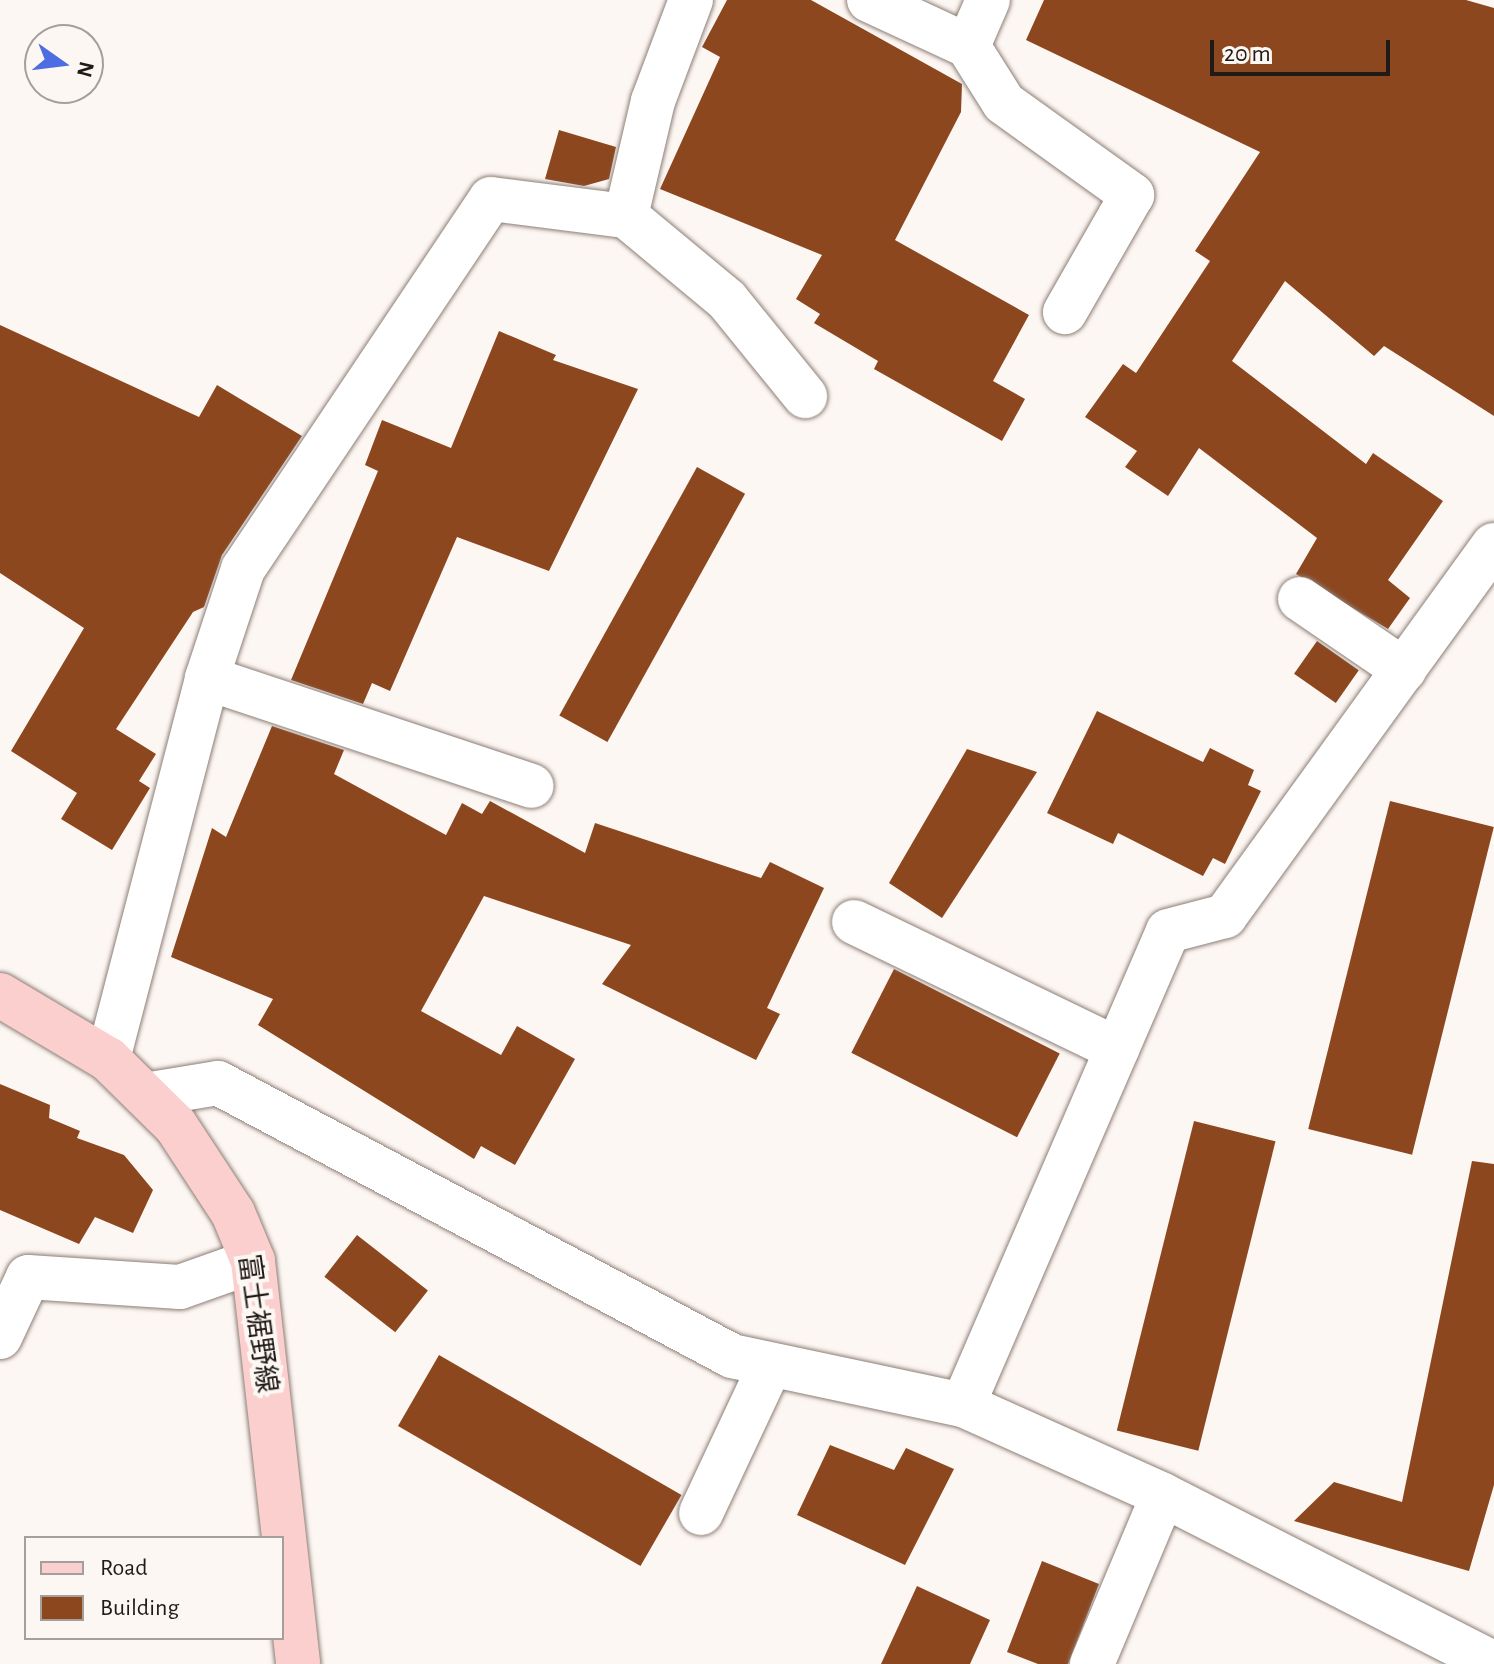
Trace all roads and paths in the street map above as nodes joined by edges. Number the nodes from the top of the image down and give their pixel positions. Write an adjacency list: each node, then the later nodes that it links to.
1 (691, 0): 5 (street)
2 (869, 0): 4 (street)
3 (988, 0): 4 (street)
4 (968, 46): 6 (street)
5 (626, 216): 7 (street); 11 (street)
6 (1065, 312)
7 (805, 396)
8 (1494, 545): 10 (street)
9 (1300, 599): 10 (street)
10 (1404, 670): 15 (street)
11 (207, 678): 12 (street); 16 (street)
12 (531, 786)
13 (854, 922): 15 (street)
14 (0, 995): 16 (main road, 富士裾野線)
15 (1117, 1049): 21 (street)
16 (108, 1059): 17 (main road, 富士裾野線)
17 (145, 1095): 18 (main road, 富士裾野線); 20 (street)
18 (253, 1261): 19 (street); 24 (main road, 富士裾野線)
19 (0, 1337)
20 (770, 1366): 21 (street); 23 (street)
21 (963, 1405): 22 (street)
22 (1163, 1495): 26 (street); 28 (street)
23 (701, 1513)
24 (284, 1536)
25 (284, 1539): 27 (main road, 富士裾野線)
26 (1449, 1655): 29 (street)
27 (298, 1664)
28 (1092, 1664)
29 (1494, 1664)

